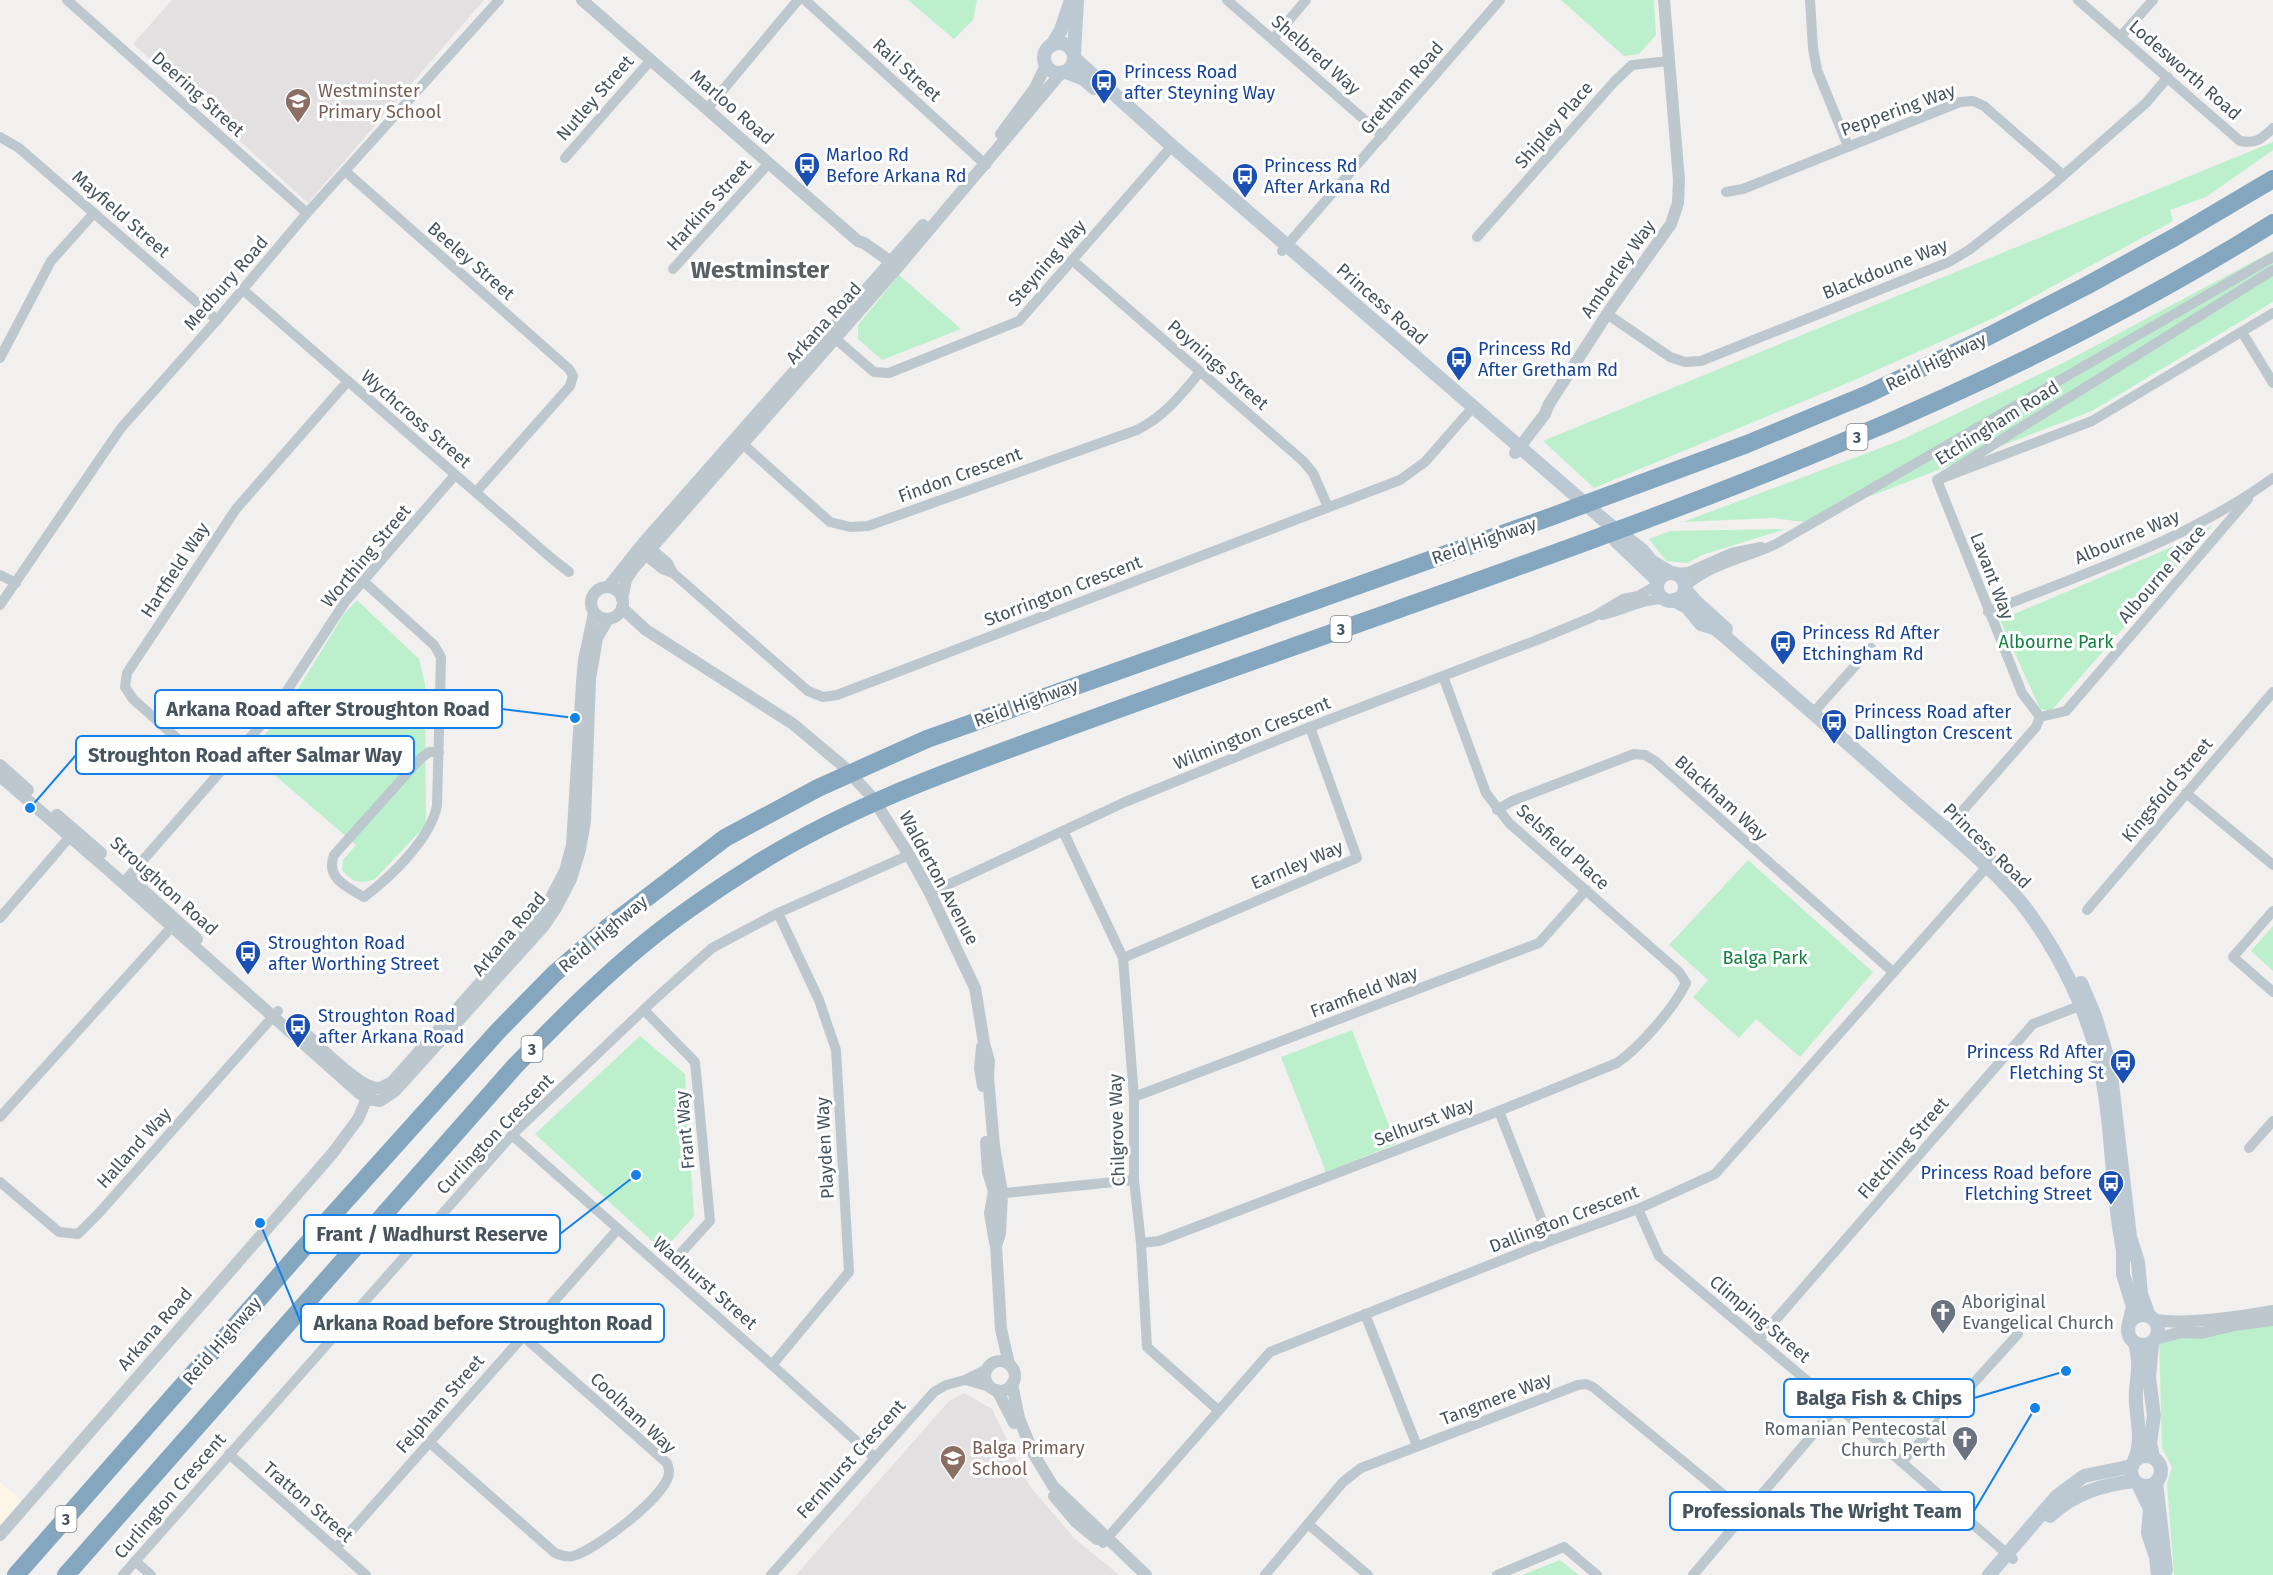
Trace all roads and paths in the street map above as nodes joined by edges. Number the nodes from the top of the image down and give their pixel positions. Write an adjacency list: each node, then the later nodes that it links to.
1 (67, 0): 39 (street, Deering Street)
2 (499, 0): 34 (street, Medbury Road)
3 (582, 0): 20 (street, Marloo Road)
4 (798, 0): 24 (street)
5 (805, 0): 31 (street, Rail Street)
6 (1071, 0): 17 (main road)
7 (1077, 0): 18 (main road)
8 (1227, 0): 16 (street, Shelbred Way)
9 (1306, 0): 16 (street)
10 (1500, 0): 26 (street, Gretham Road)
11 (1664, 0): 19 (street, Amberley Way)
12 (1810, 0): 28 (street)
13 (2078, 0): 15 (street, Lodesworth Road)
14 (2153, 0): 15 (street)
15 (2121, 36): 23 (street, Lodesworth Road)
16 (1273, 39): 26 (street, Shelbred Way)
17 (1052, 45): 18 (main road); 21 (main road)
18 (1074, 56): 22 (main road); 29 (main road, Princess Road)
19 (1669, 60): 42 (street, Shipley Place); 53 (street, Amberley Way)
20 (650, 61): 24 (street, Marloo Road); 30 (street, Nutley Street)
21 (1046, 65): 22 (main road); 31 (street, Arkana Road)
22 (1064, 73): 29 (main road, Princess Road); 31 (street, Arkana Road)
23 (2168, 77): 25 (street, Lodesworth Road); 35 (street, Blackdoune Way)
24 (707, 109): 32 (street, Marloo Road)
25 (2273, 128)
26 (1383, 136): 44 (street, Gretham Road)
27 (0, 137): 38 (street, Mayfield Street)
28 (1848, 146): 35 (street, Peppering Way); 37 (street, Peppering Way)
29 (1169, 149): 44 (main road, Princess Road); 47 (street, Steyning Way)
30 (565, 158)
31 (983, 162): 48 (street, Arkana Road)
32 (769, 163): 48 (street, Marloo Road); 49 (street, Harkins Street)
33 (2273, 166): 43 (highway)
34 (345, 171): 39 (street, Medbury Road); 67 (street, Beeley Street)
35 (2063, 175): 53 (street, Blackdoune Way)
36 (2273, 179): 43 (highway, Reid Highway / 3)
37 (1726, 192)
38 (94, 213): 54 (street, Mayfield Street); 57 (street)
39 (307, 213): 51 (street, Medbury Road)
40 (2273, 223): 45 (highway, Reid Highway / 3)
41 (2273, 229): 45 (highway)
42 (1477, 237)
43 (2175, 237): 172 (highway, Reid Highway / 3)
44 (1285, 248): 61 (main road, Princess Road)
45 (2230, 250): 173 (highway, Reid Highway / 3)
46 (2273, 257): 70 (street, Etchingham Road)
47 (1072, 260): 56 (street, Steyning Way); 58 (street, Poynings Street)
48 (890, 268): 56 (street, Arkana Road)
49 (673, 269)
50 (2273, 270): 66 (street, Etchingham Road)
51 (243, 289): 54 (street, Medbury Road); 59 (street, Wychcross Street)
52 (2273, 313): 55 (street, Etchingham Road)
53 (1608, 314): 63 (street, Amberley Way)
54 (217, 320): 76 (street, Medbury Road)
55 (2242, 332): 60 (street); 66 (street, Etchingham Road)
56 (831, 335): 62 (street, Arkana Road)
57 (0, 358)
58 (1200, 372): 62 (street, Findon Crescent); 69 (street, Poynings Street)
59 (348, 381): 64 (street, Wychcross Street); 96 (street, Hartfield Way)
60 (2273, 383)
61 (1470, 410): 63 (main road, Princess Road); 69 (street, Storrington Crescent)
62 (740, 441): 71 (street, Arkana Road)
63 (1514, 447): 73 (main road, Princess Road); 77 (main road, Princess Road)
64 (455, 475): 67 (street, Wychcross Street); 75 (street, Worthing Street)
65 (2273, 478): 68 (street, Albourne Way)
66 (1937, 480): 84 (street, Lavant Way)
67 (476, 492): 72 (street, Wychcross Street)
68 (2254, 492): 84 (street, Albourne Way); 92 (street, Albourne Place)
69 (1328, 507): 71 (street, Storrington Crescent)
70 (1776, 544): 73 (street, Etchingham Road); 79 (street, Etchingham Road)
71 (645, 549): 78 (street, Arkana Road); 81 (street, Arkana Road)
72 (569, 572)
73 (1673, 573): 77 (main road); 79 (main road)
74 (0, 574): 76 (street)
75 (363, 581): 94 (street); 96 (street, Worthing Street)
76 (16, 583): 82 (street, Medbury Road)
77 (1657, 583): 80 (main road); 85 (street, Wilmington Crescent)
78 (608, 587): 81 (street); 83 (street)
79 (1685, 588): 80 (main road); 91 (main road, Princess Road)
80 (1668, 599): 85 (street, Wilmington Crescent); 91 (main road, Princess Road)
81 (622, 603): 86 (street); 87 (street, Walderton Avenue)
82 (0, 605)
83 (594, 612): 86 (street); 121 (street, Arkana Road)
84 (1988, 612): 92 (street, Lavant Way)
85 (1593, 617): 89 (street, Wilmington Crescent)
86 (610, 618): 87 (street, Walderton Avenue); 121 (street, Arkana Road)
87 (646, 630): 103 (street, Walderton Avenue)
88 (1870, 648): 91 (street)
89 (1443, 676): 93 (street, Wilmington Crescent); 99 (street, Selsfield Place)
90 (2273, 692): 98 (street, Kingsfold Street)
91 (1815, 711): 100 (main road, Princess Road); 104 (main road, Princess Road)
92 (2040, 717): 100 (street)
93 (1310, 727): 101 (street, Wilmington Crescent); 114 (street, Earnley Way)
94 (438, 752): 94 (street)
95 (0, 765): 102 (street, Stroughton Road)
96 (217, 774): 106 (street, Worthing Street)
97 (0, 776): 102 (street, Stroughton Road)
98 (2186, 793): 105 (street); 109 (street, Kingsfold Street)
99 (1497, 810): 107 (street, Selsfield Place); 115 (street, Blackham Way)
100 (1951, 824): 104 (main road, Princess Road)
101 (1063, 831): 108 (street, Wilmington Crescent); 114 (street, Chilgrove Way)
102 (72, 834): 106 (street, Stroughton Road); 112 (street)
103 (909, 855): 108 (street, Walderton Avenue); 111 (street, Curlington Crescent)
104 (1990, 863): 115 (street, Dallington Crescent); 118 (main road, Princess Road)
105 (2273, 865)
106 (126, 880): 113 (street, Stroughton Road)
107 (1586, 890): 116 (street, Selsfield Place); 122 (street, Framfield Way)
108 (930, 893): 130 (street, Walderton Avenue)
109 (2087, 910)
110 (2273, 911): 117 (street)
111 (778, 913): 119 (street, Curlington Crescent); 148 (street, Playden Way)
112 (0, 918)
113 (174, 924): 120 (street, Stroughton Road); 124 (street)
114 (1123, 958): 122 (street, Chilgrove Way)
115 (1893, 972): 131 (street, Dallington Crescent)
116 (1686, 983): 123 (street, Selhurst Way)
117 (2273, 992)
118 (2085, 1004): 138 (main road, Princess Road); 140 (main road, Princess Road); 144 (street, Fletching Street)
119 (644, 1010): 126 (street, Curlington Crescent); 135 (street, Frant Way)
120 (276, 1014): 121 (street, Stroughton Road); 129 (street, Halland Way)
121 (375, 1095): 166 (street, Arkana Road)
122 (1134, 1097): 128 (street, Chilgrove Way)
123 (1499, 1111): 133 (street); 134 (street, Selhurst Way)
124 (0, 1117)
125 (2273, 1121): 127 (street)
126 (512, 1135): 132 (street, Wadhurst Street); 157 (street, Curlington Crescent)
127 (2249, 1148)
128 (1134, 1180): 130 (street); 134 (street, Chilgrove Way)
129 (0, 1182)
130 (998, 1194): 141 (street, Walderton Avenue)
131 (1638, 1209): 133 (street, Dallington Crescent); 144 (street, Climping Street)
132 (618, 1229): 143 (street, Felpham Street); 148 (street, Wadhurst Street)
133 (1550, 1241): 137 (street, Dallington Crescent)
134 (1141, 1243): 154 (street, Chilgrove Way)
135 (678, 1256)
136 (2273, 1311): 138 (street)
137 (1365, 1314): 154 (street, Dallington Crescent); 156 (street)
138 (2152, 1318): 140 (main road); 145 (main road)
139 (2273, 1320): 145 (street)
140 (2129, 1323): 146 (main road)
141 (1001, 1329): 147 (street, Walderton Avenue); 149 (street, Walderton Avenue)
142 (2018, 1334): 160 (street)
143 (523, 1336): 155 (street, Felpham Street); 155 (street, Coolham Way)
144 (1758, 1340): 153 (street, Climping Street)
145 (2154, 1341): 146 (main road); 159 (main road)
146 (2135, 1343): 161 (main road)
147 (1009, 1364): 149 (street); 151 (street)
148 (772, 1365): 158 (street, Wadhurst Street)
149 (991, 1366): 150 (street, Fernhurst Crescent); 152 (street)
150 (965, 1380): 152 (street); 158 (street, Fernhurst Crescent)
151 (1012, 1384): 152 (street); 167 (street)
152 (994, 1389): 167 (street)
153 (1837, 1406): 160 (street, Climping Street); 164 (street)
154 (1218, 1410): 167 (street, Dallington Crescent)
155 (429, 1442): 168 (street, Felpham Street)
156 (1417, 1446): 164 (street, Tangmere Way); 165 (street, Tangmere Way)
157 (229, 1454): 168 (street, Tratton Street); 170 (street, Curlington Crescent)
158 (874, 1457): 177 (street, Fernhurst Crescent)
159 (2153, 1457): 161 (main road); 163 (main road)
160 (1902, 1462): 169 (street, Climping Street)
161 (2133, 1464): 162 (main road); 169 (main road)
162 (2136, 1482): 163 (main road); 169 (main road); 186 (main road)
163 (2156, 1482): 187 (main road)
164 (1746, 1513): 171 (street)
165 (1308, 1524): 180 (street, Tangmere Way); 181 (street)
166 (2, 1530)
167 (1105, 1541): 178 (street); 179 (street)
168 (336, 1548): 176 (street, Tratton Street)
169 (2010, 1556): 184 (main road); 185 (main road)
170 (135, 1561): 174 (street, Curlington Crescent); 175 (street)
171 (1697, 1574)
172 (16, 1575)
173 (66, 1575)
174 (123, 1575)
175 (151, 1575)
176 (366, 1575)
177 (771, 1575)
178 (1138, 1575)
179 (1146, 1575)
180 (1265, 1575)
181 (1368, 1575)
182 (1497, 1575): 183 (street)
183 (1597, 1575)
184 (1989, 1575)
185 (1999, 1575)
186 (2158, 1575)
187 (2166, 1575)

